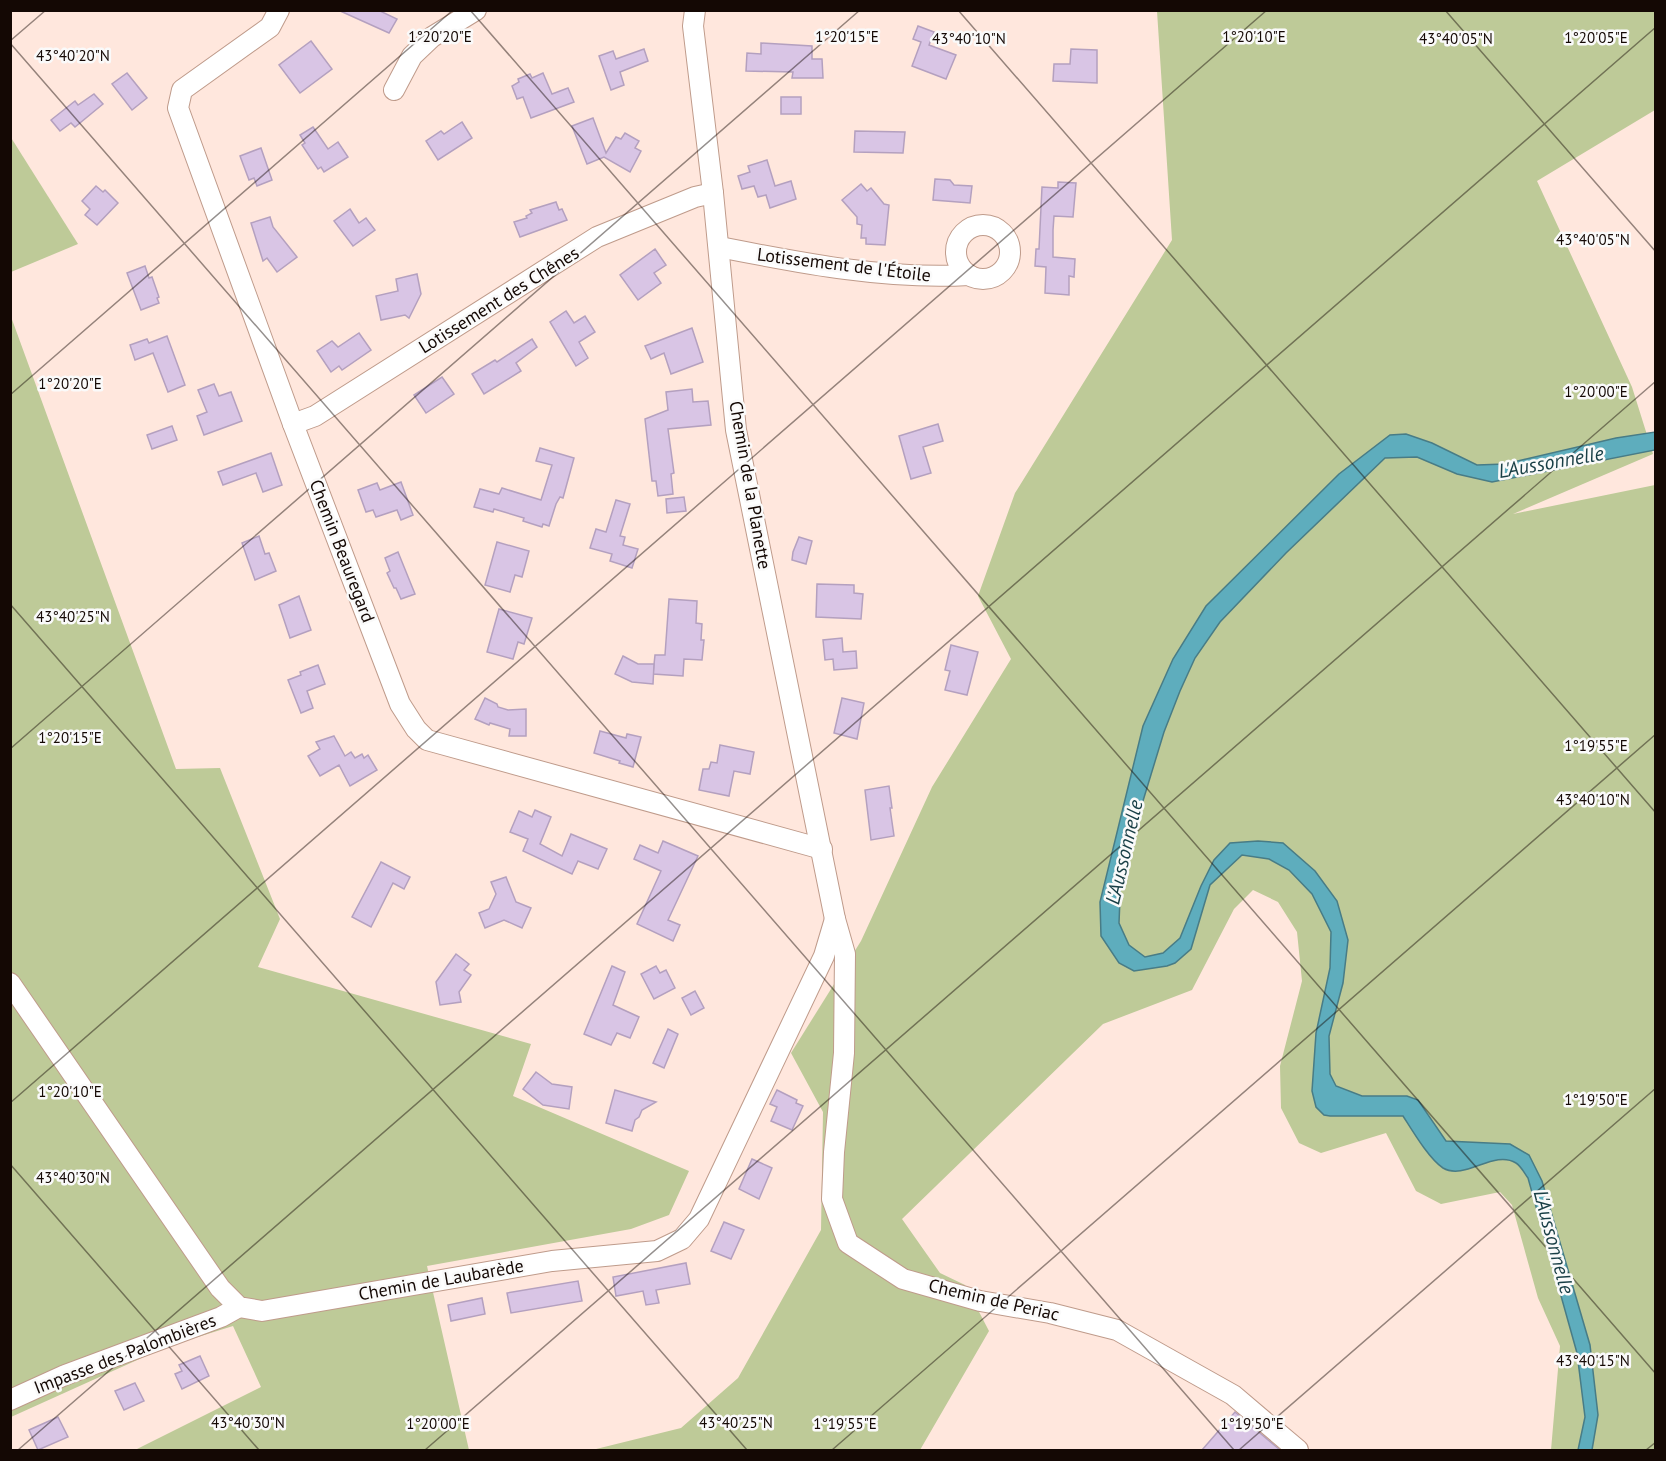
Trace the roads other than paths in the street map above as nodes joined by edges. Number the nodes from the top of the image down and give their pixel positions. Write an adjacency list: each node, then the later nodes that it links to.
1 (279, 10): 8 (street, Chemin Beauregard)
2 (476, 10): 4 (street)
3 (695, 10): 5 (street, Chemin de la Planette)
4 (394, 90)
5 (713, 193): 6 (street, Chemin de la Planette); 8 (street, Lotissement des Chênes)
6 (719, 247): 7 (street, Lotissement de l'Étoile); 9 (street, Chemin de la Planette)
7 (969, 275)
8 (293, 424): 9 (street, Chemin Beauregard)
9 (822, 849): 10 (street, Chemin de la Planette)
10 (835, 918): 12 (street, Chemin de Laubarède); 14 (street, Chemin de Periac)
11 (10, 983): 12 (street)
12 (239, 1307): 13 (street, Impasse des Palombières)
13 (10, 1400)
14 (1298, 1450)

